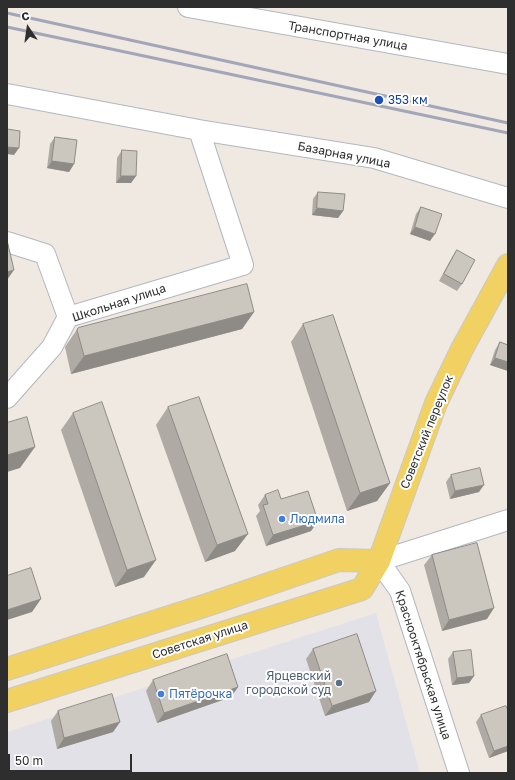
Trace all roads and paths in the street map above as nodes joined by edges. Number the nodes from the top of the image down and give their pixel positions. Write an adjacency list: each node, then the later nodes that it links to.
1 (188, 7): 2 (street, Транспортная улица)
2 (508, 64)
3 (7, 94): 4 (street, Базарная улица)
4 (200, 130): 5 (street, Базарная улица); 8 (street, Школьная улица)
5 (508, 198)
6 (7, 242): 8 (street)
7 (508, 265): 11 (main road, Советский переулок)
8 (68, 317): 9 (street, Школьная улица)
9 (7, 398)
10 (508, 520): 11 (street)
11 (379, 561): 12 (main road); 13 (main road, Советская улица); 14 (street, Краснооктябрьская улица)
12 (7, 670)
13 (7, 701)
14 (458, 773)

